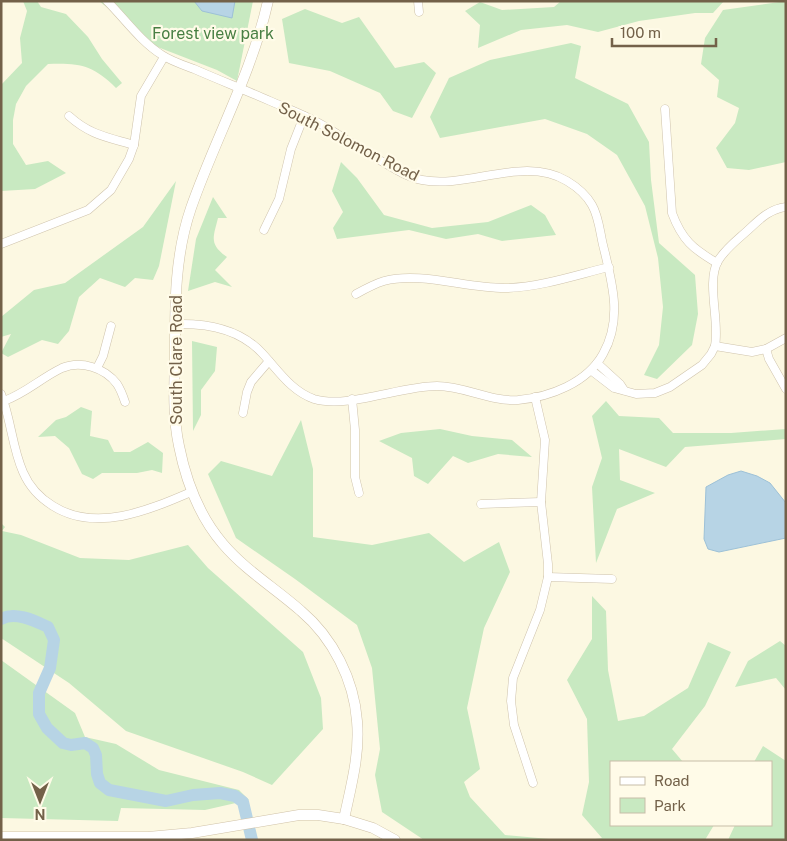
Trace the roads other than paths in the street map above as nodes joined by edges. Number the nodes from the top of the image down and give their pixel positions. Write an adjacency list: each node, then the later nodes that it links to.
1 (107, 1): 5 (street, South Solomon Road)
2 (268, 1): 6 (street, South Clare Road)
3 (418, 1): 4 (street)
4 (419, 12)
5 (164, 56): 6 (street, South Solomon Road); 10 (street)
6 (239, 88): 9 (street, South Solomon Road); 17 (street, South Clare Road)
7 (665, 109): 14 (street)
8 (69, 116): 10 (street)
9 (304, 116): 12 (street); 15 (street, South Solomon Road)
10 (134, 144): 13 (street)
11 (786, 207): 14 (street)
12 (264, 230)
13 (1, 244)
14 (717, 263): 20 (street)
15 (608, 267): 16 (street); 23 (street, South Solomon Road)
16 (356, 294)
17 (175, 324): 22 (street); 33 (street, South Clare Road)
18 (111, 326): 24 (street)
19 (786, 338): 21 (street)
20 (715, 346): 21 (street); 27 (street)
21 (766, 349): 26 (street)
22 (269, 361): 30 (street); 32 (street)
23 (597, 363): 25 (street, South Solomon Road); 27 (street)
24 (97, 368): 28 (street); 31 (street)
25 (592, 371): 27 (street); 29 (street)
26 (786, 389)
27 (624, 390)
28 (3, 397): 33 (street)
29 (535, 397): 30 (street); 35 (street)
30 (352, 399): 34 (street)
31 (125, 402)
32 (243, 413)
33 (192, 492): 40 (street, South Clare Road)
34 (359, 493)
35 (540, 502): 36 (street); 37 (street)
36 (481, 504)
37 (548, 577): 38 (street); 39 (street)
38 (612, 579)
39 (533, 784)
40 (344, 819): 41 (street); 42 (street)
41 (1, 837)
42 (395, 840)

